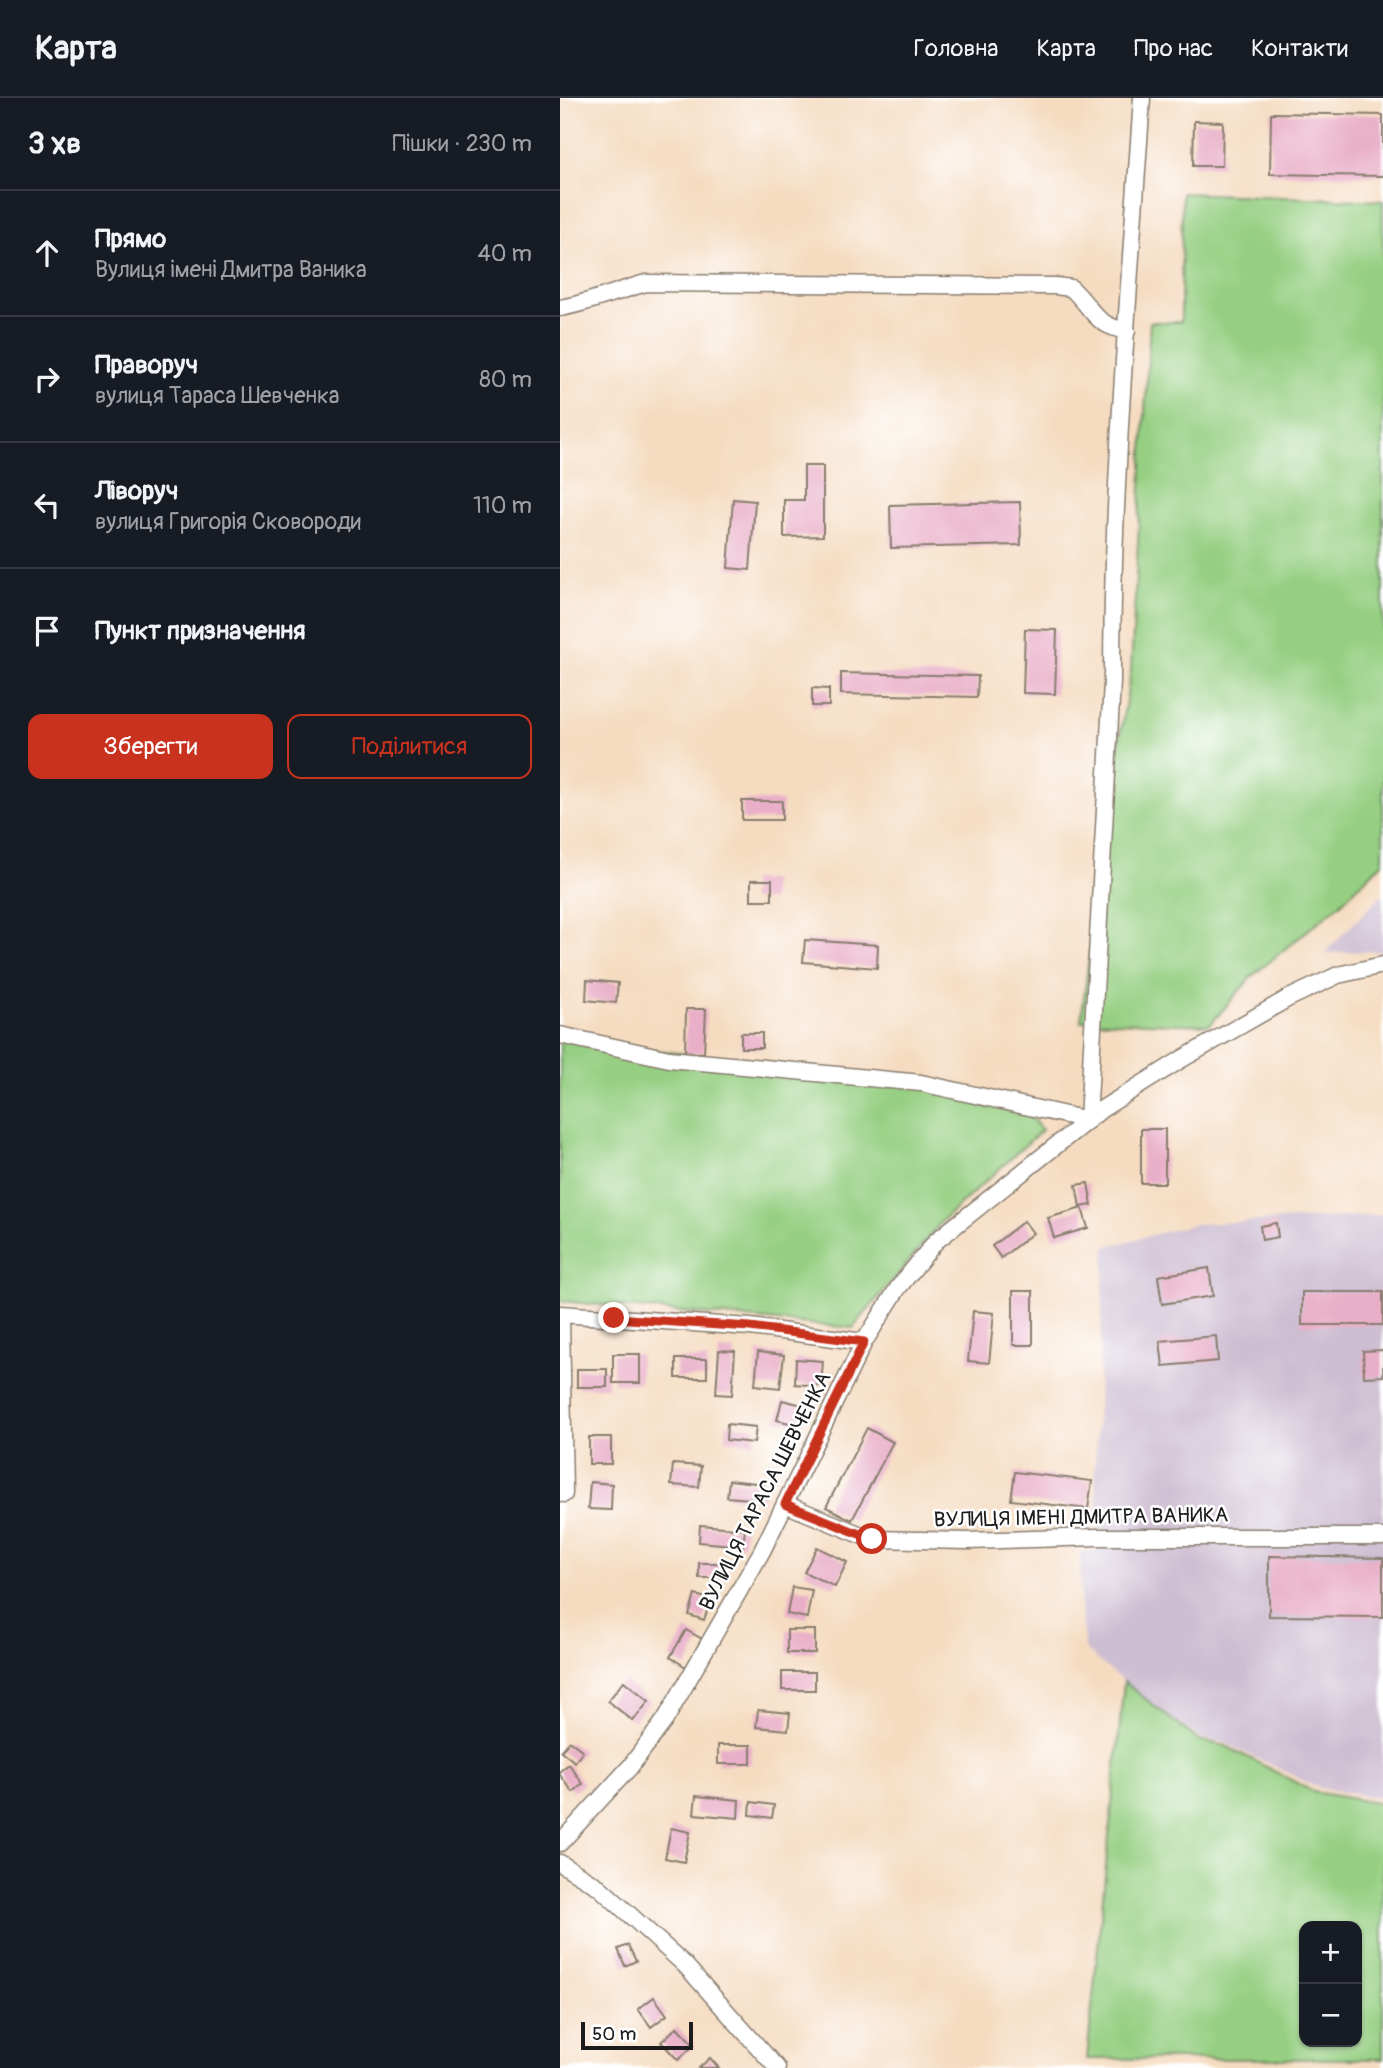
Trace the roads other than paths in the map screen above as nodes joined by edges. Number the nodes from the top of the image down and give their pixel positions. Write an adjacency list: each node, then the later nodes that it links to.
1 (1142, 98): 3 (street)
2 (560, 308): 3 (street)
3 (1127, 331): 5 (street)
4 (1383, 965): 7 (street, ВУЛИЦЯ ТАРАСА ШЕВЧЕНКА)
5 (560, 1035)
6 (561, 1315): 7 (street); 8 (street)
7 (864, 1342): 9 (street, ВУЛИЦЯ ТАРАСА ШЕВЧЕНКА)
8 (564, 1494)
9 (785, 1504): 10 (street, ВУЛИЦЯ ІМЕНІ ДМИТРА ВАНИКА); 11 (street, ВУЛИЦЯ ТАРАСА ШЕВЧЕНКА)
10 (1383, 1536)
11 (560, 1843)
12 (560, 1863): 13 (street)
13 (777, 2068)

